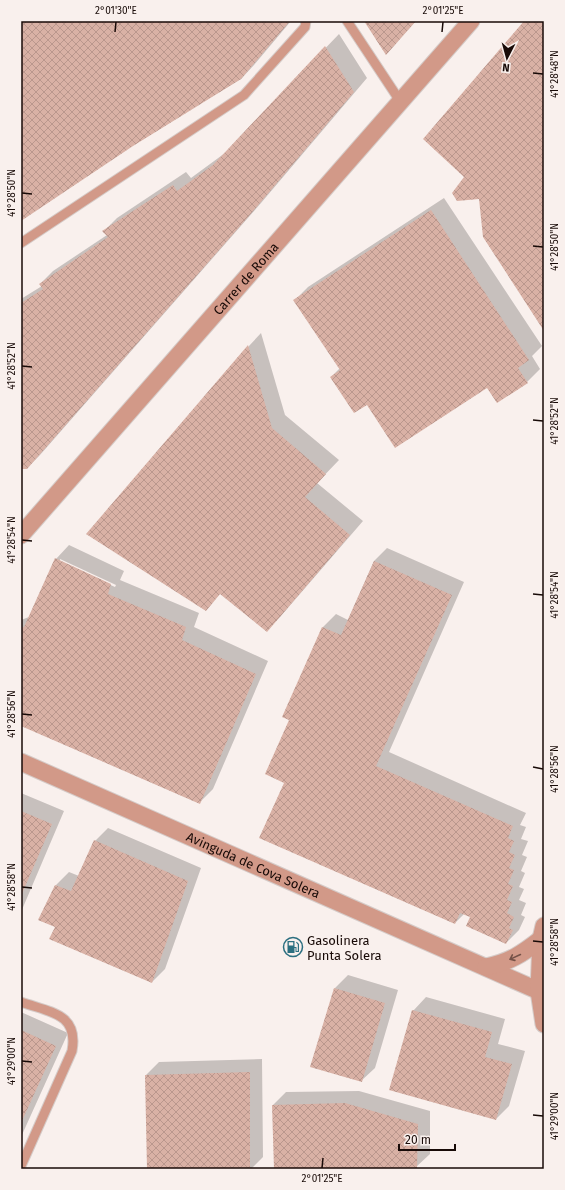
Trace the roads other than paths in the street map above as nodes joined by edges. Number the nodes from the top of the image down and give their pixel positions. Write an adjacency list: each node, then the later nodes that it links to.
1 (306, 21): 5 (lane)
2 (347, 21): 4 (lane)
3 (471, 21): 4 (street, Carrer de Roma)
4 (400, 101): 6 (street, Carrer de Roma)
5 (21, 243)
6 (21, 535)
7 (21, 762): 9 (street, Avinguda de Cova Solera)
8 (542, 932): 9 (street, one-way to 9); 10 (street)
9 (486, 967): 10 (street, Avinguda de Cova Solera)
10 (539, 991): 12 (street)
11 (21, 1002): 13 (lane)
12 (544, 1024)
13 (21, 1166)

